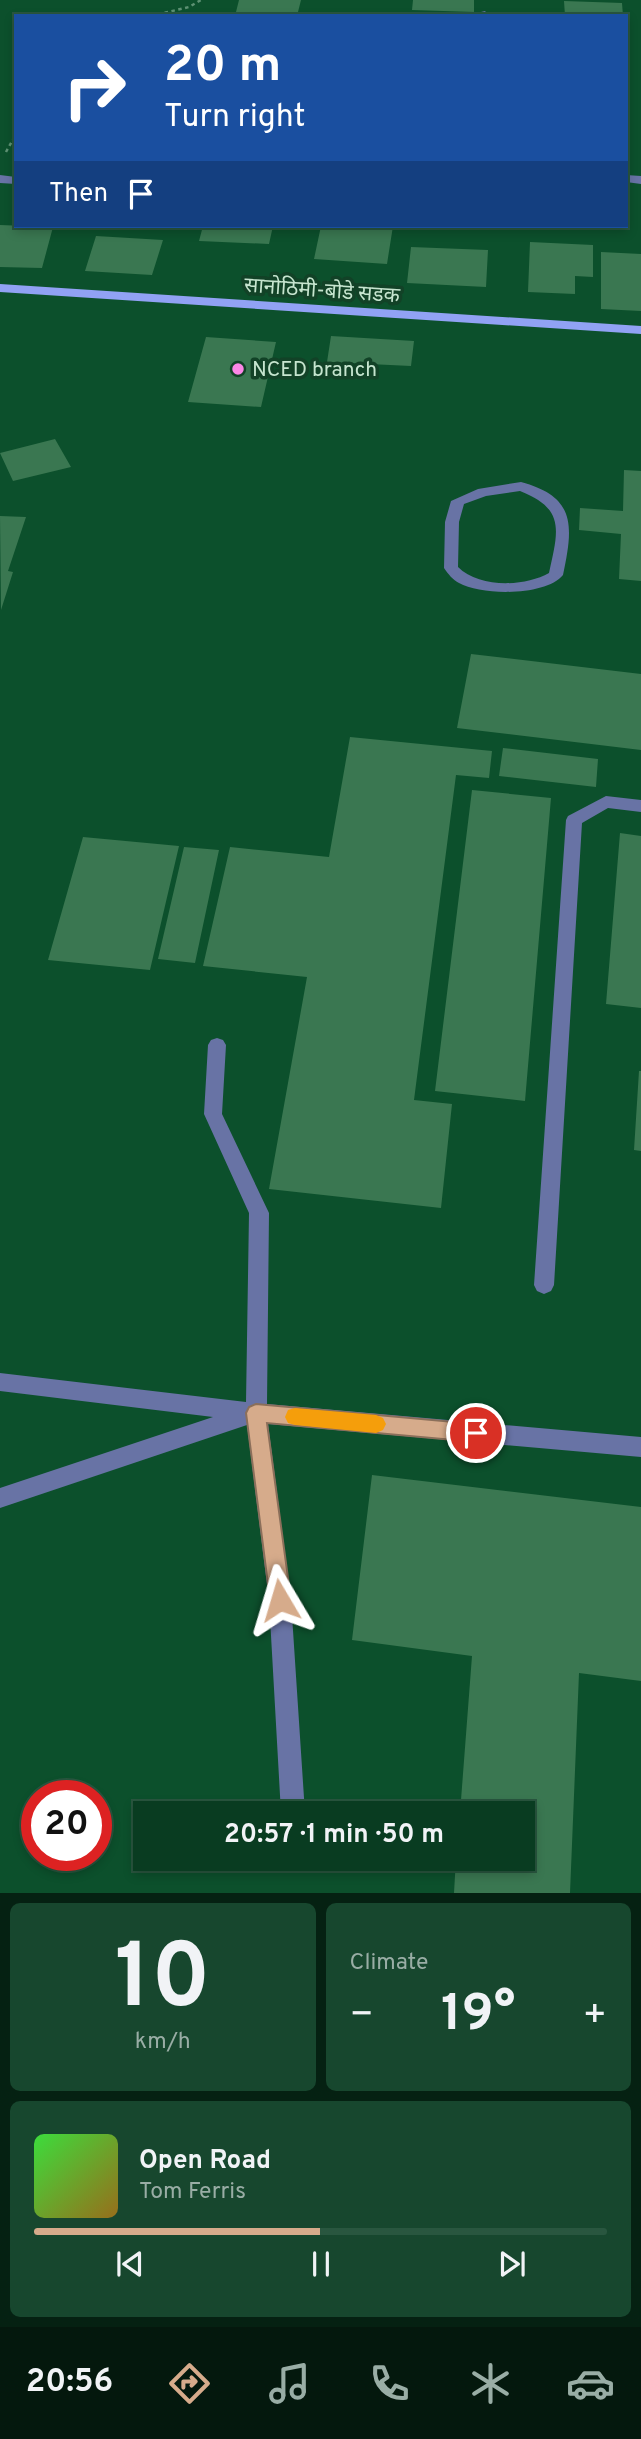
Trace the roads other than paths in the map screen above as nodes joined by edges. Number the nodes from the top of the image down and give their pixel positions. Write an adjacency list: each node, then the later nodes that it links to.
1 (0, 288): 2 (main road, सानोठिमी-बोडे सडक)
2 (641, 330)
3 (521, 587): 3 (street)
4 (641, 806): 6 (street)
5 (218, 1045): 8 (street)
6 (544, 1285)
7 (0, 1382): 8 (street)
8 (256, 1413): 9 (street); 10 (street); 11 (street)
9 (641, 1447)
10 (0, 1498)
11 (292, 1801)

